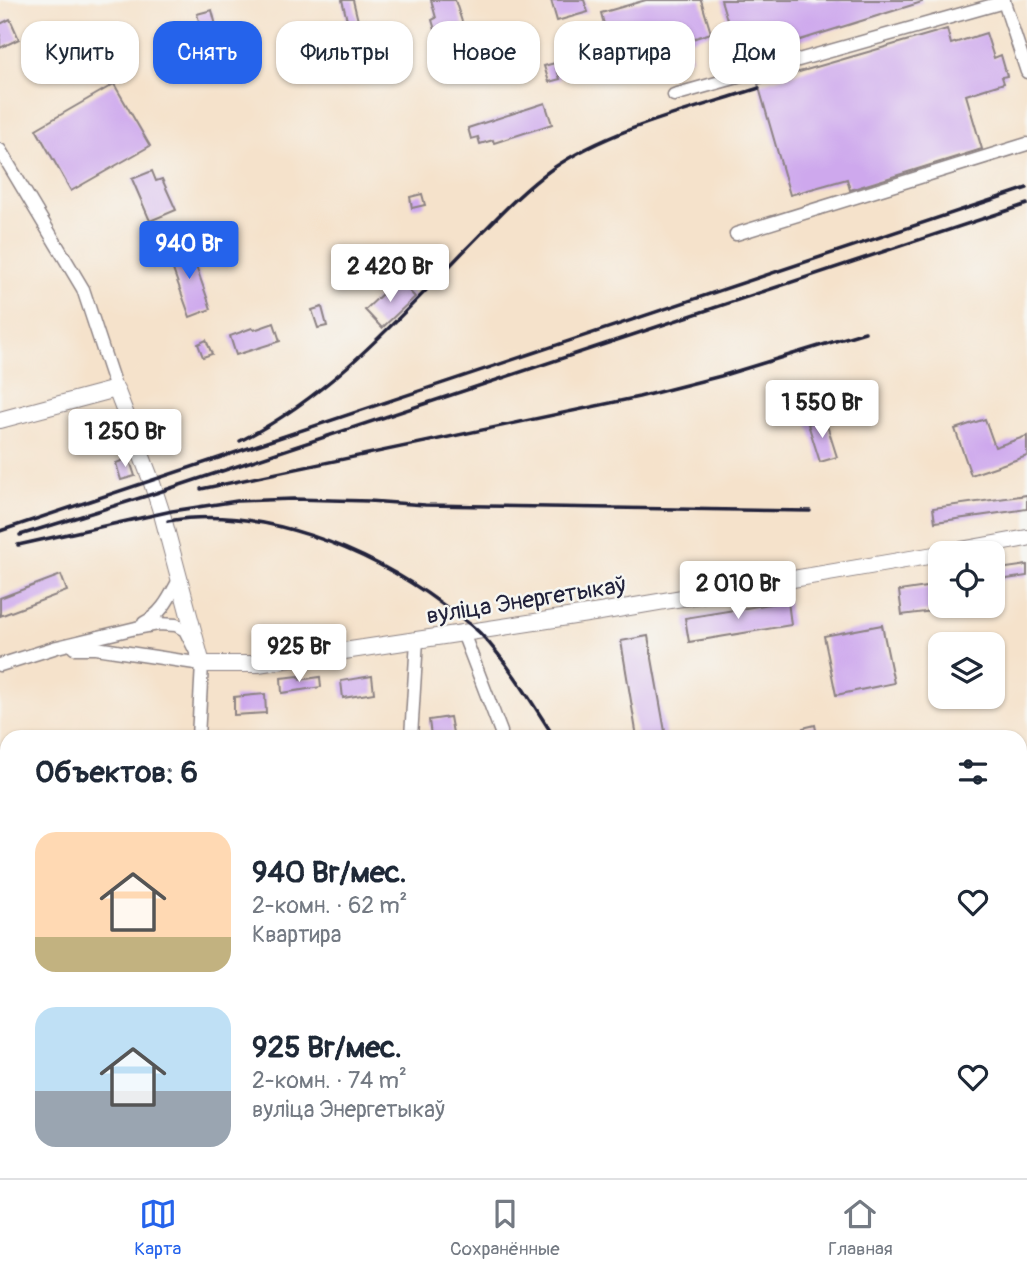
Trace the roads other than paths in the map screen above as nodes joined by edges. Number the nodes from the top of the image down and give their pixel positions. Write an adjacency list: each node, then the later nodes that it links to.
1 (1004, 1): 2 (street); 3 (street)
2 (1027, 72)
3 (674, 95)
4 (1027, 144): 6 (street)
5 (0, 149): 7 (street)
6 (736, 234)
7 (116, 389): 8 (main road); 12 (main road)
8 (0, 420)
9 (1027, 538): 10 (main road, вуліца Энергетыкаў)
10 (1005, 542)
11 (928, 555): 14 (main road, вуліца Энергетыкаў)
12 (180, 578): 13 (street); 17 (main road)
13 (136, 628): 16 (street); 17 (street)
14 (463, 633): 15 (main road, вуліца Энергетыкаў); 21 (street)
15 (417, 640): 17 (main road, вуліца Энергетыкаў); 20 (street)
16 (57, 647): 17 (street); 18 (street)
17 (202, 664): 19 (street)
18 (0, 665)
19 (198, 730)
20 (411, 730)
21 (501, 730)

